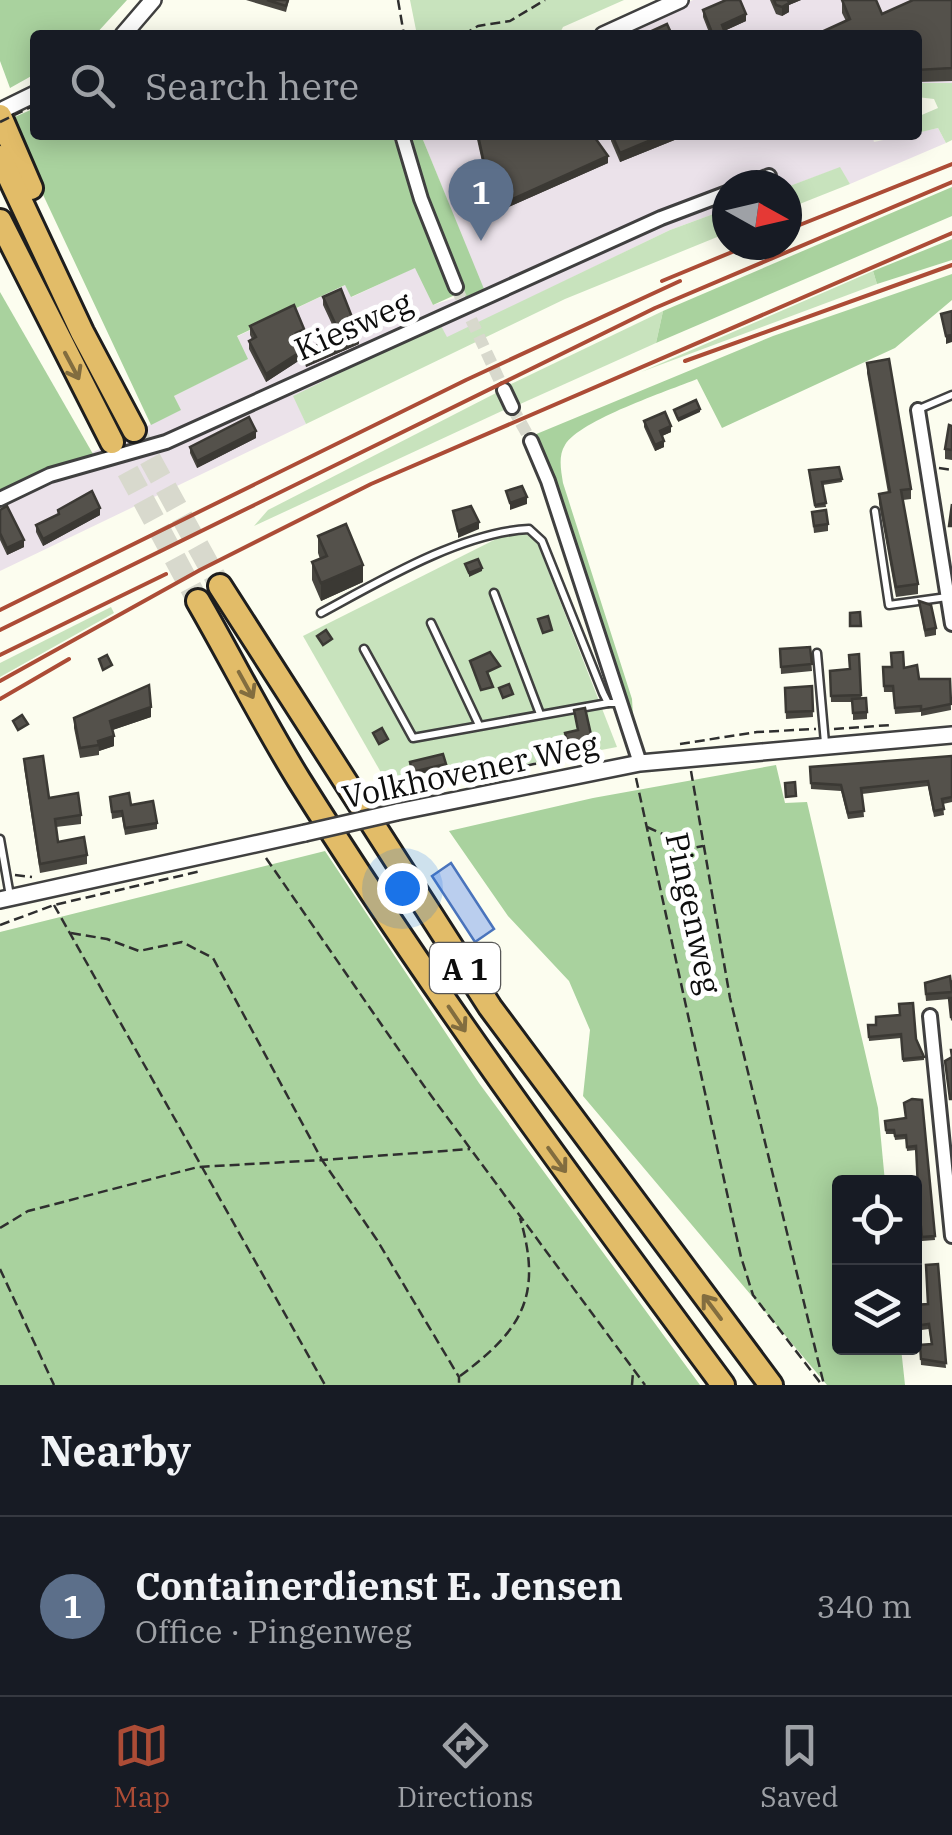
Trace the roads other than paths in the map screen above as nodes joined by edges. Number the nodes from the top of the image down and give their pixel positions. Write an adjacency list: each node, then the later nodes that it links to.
1 (153, 0): 3 (street)
2 (680, 0): 4 (street)
3 (127, 30)
4 (613, 30)
5 (30, 101): 6 (street)
6 (0, 116): 14 (highway)
7 (403, 140): 12 (street)
8 (0, 157): 14 (highway)
9 (712, 198): 22 (street, Kiesweg)
10 (0, 221): 13 (highway)
11 (0, 244): 13 (highway)
12 (456, 286)
13 (32, 289): 21 (highway, one-way to 21)
14 (82, 332): 19 (highway)
15 (504, 390): 17 (street)
16 (952, 396): 18 (lane)
17 (512, 407)
18 (918, 410): 26 (street)
19 (134, 430)
20 (531, 441): 33 (street)
21 (112, 442)
22 (0, 499)
23 (874, 512): 26 (lane)
24 (220, 586): 45 (highway, A 1, one-way to 24)
25 (494, 593): 34 (lane)
26 (948, 597): 30 (street)
27 (198, 600): 44 (highway, A 1, one-way to 44)
28 (321, 612): 33 (lane)
29 (431, 623): 35 (lane)
30 (952, 624)
31 (364, 650): 35 (lane)
32 (818, 653): 37 (lane)
33 (615, 703): 34 (lane); 38 (street)
34 (540, 714): 35 (lane)
35 (478, 725)
36 (952, 735): 37 (street, Volkhovener Weg)
37 (824, 737): 38 (street, Volkhovener Weg)
38 (638, 764): 40 (street, Volkhovener Weg, bridge)
39 (0, 839): 40 (lane)
40 (4, 899)
41 (930, 1016): 42 (street)
42 (945, 1084): 43 (street)
43 (952, 1236)
44 (722, 1385)
45 (771, 1385)

